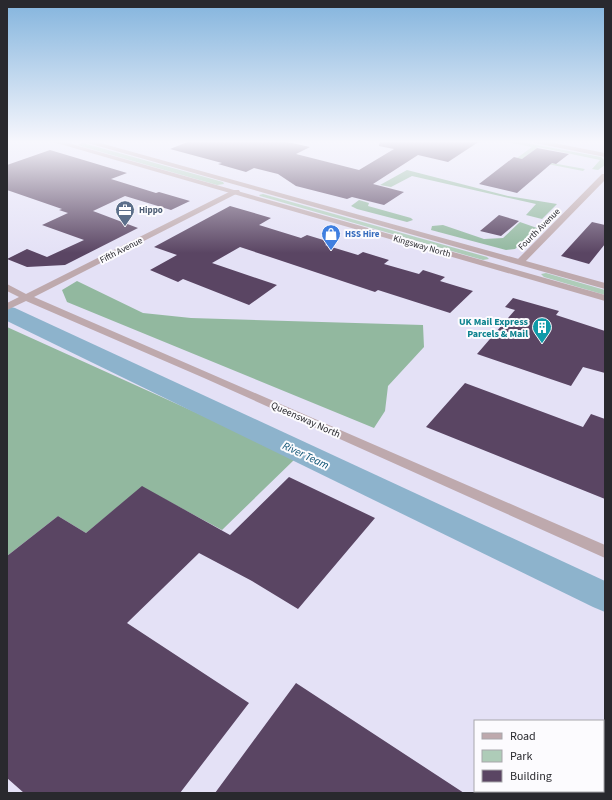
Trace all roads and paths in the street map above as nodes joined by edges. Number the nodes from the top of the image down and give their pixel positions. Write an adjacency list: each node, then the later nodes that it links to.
1 (187, 178): 5 (street, Kingsway North)
2 (220, 178): 4 (street, Kingsway North)
3 (603, 178): 6 (street, Fourth Avenue)
4 (248, 186): 5 (street, Fifth Avenue); 6 (street, Kingsway North)
5 (236, 192): 7 (street, Kingsway North); 10 (street, Fifth Avenue)
6 (520, 262): 7 (street, Fourth Avenue); 8 (street, Kingsway North)
7 (511, 271): 11 (street, Kingsway North)
8 (605, 286)
9 (7, 287): 10 (street, Queensway North)
10 (27, 298): 12 (street, Fifth Avenue); 13 (street, Queensway North)
11 (605, 298)
12 (11, 305)
13 (605, 552)

